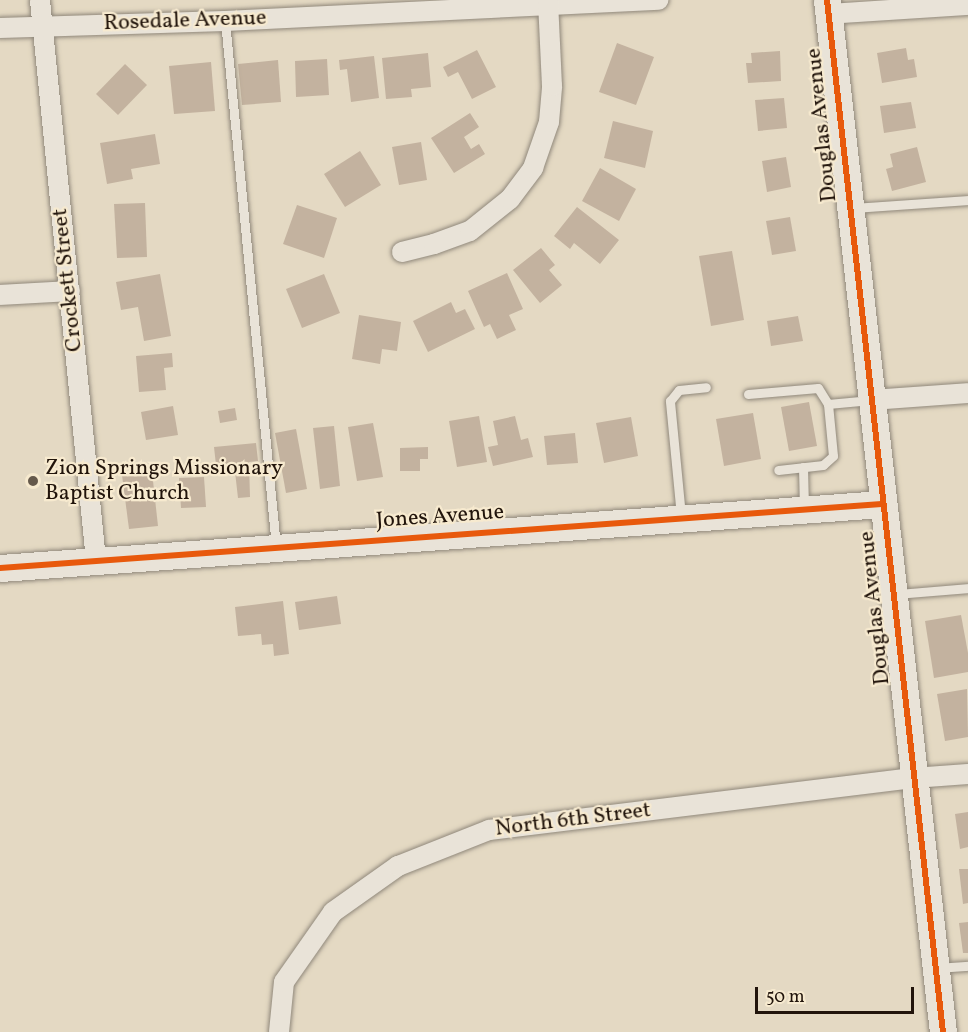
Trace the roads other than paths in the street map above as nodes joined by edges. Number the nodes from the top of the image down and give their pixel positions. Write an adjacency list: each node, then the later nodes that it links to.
1 (40, 0): 7 (street, Crockett Street)
2 (658, 0): 3 (street, Rosedale Avenue)
3 (549, 3): 6 (street, Rosedale Avenue); 11 (street)
4 (968, 5): 5 (street)
5 (828, 7): 10 (main road, Douglas Avenue)
6 (225, 21): 7 (street, Rosedale Avenue); 24 (lane)
7 (42, 26): 8 (street, Rosedale Avenue); 12 (street, Crockett Street)
8 (0, 28)
9 (968, 200): 10 (lane)
10 (850, 209): 17 (main road, Douglas Avenue)
11 (402, 252)
12 (70, 291): 13 (street); 25 (street, Crockett Street)
13 (0, 296)
14 (706, 387): 23 (lane)
15 (968, 393): 17 (street)
16 (748, 394): 18 (lane)
17 (871, 400): 18 (lane); 21 (main road, Douglas Avenue)
18 (828, 404): 19 (lane)
19 (803, 467): 20 (lane); 22 (lane)
20 (778, 470)
21 (882, 504): 22 (main road, Jones Avenue); 28 (main road, Douglas Avenue)
22 (805, 509): 23 (main road, Jones Avenue)
23 (681, 518): 24 (main road, Jones Avenue)
24 (276, 547): 25 (main road, Jones Avenue)
25 (96, 560): 26 (main road, Jones Avenue)
26 (0, 568)
27 (968, 588): 28 (lane)
28 (892, 594): 30 (main road, Douglas Avenue)
29 (968, 774): 30 (street, North 6th Street)
30 (913, 778): 32 (main road, Douglas Avenue); 33 (street, North 6th Street)
31 (968, 966): 32 (lane)
32 (934, 968): 34 (main road, Douglas Avenue)
33 (279, 1032)
34 (943, 1032)

